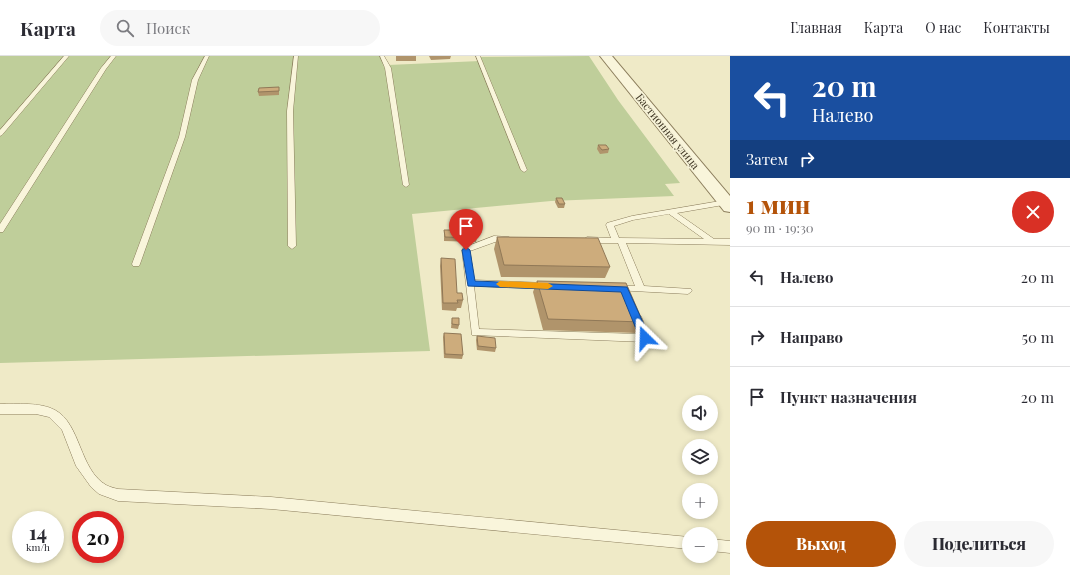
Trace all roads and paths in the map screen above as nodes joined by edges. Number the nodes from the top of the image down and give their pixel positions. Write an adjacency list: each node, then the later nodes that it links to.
1 (67, 56): 8 (lane)
2 (114, 56): 13 (lane)
3 (207, 56): 20 (lane)
4 (296, 56): 19 (lane)
5 (382, 56): 10 (lane)
6 (478, 56): 9 (lane)
7 (606, 56): 11 (street, Бастионная улица)
8 (0, 134)
9 (524, 170)
10 (406, 185)
11 (728, 204): 12 (lane)
12 (670, 211): 16 (lane); 17 (lane)
13 (0, 230)
14 (517, 240): 21 (lane)
15 (578, 240): 16 (lane)
16 (618, 241): 17 (lane); 24 (lane)
17 (714, 242): 18 (lane)
18 (730, 242)
19 (292, 246)
20 (136, 264)
21 (471, 284): 22 (lane); 26 (lane)
22 (555, 286)
23 (609, 288): 24 (lane)
24 (641, 289): 25 (lane)
25 (688, 291)
26 (633, 310)
27 (0, 409): 28 (lane)
28 (682, 542)
29 (718, 546): 30 (lane)
30 (730, 547)

